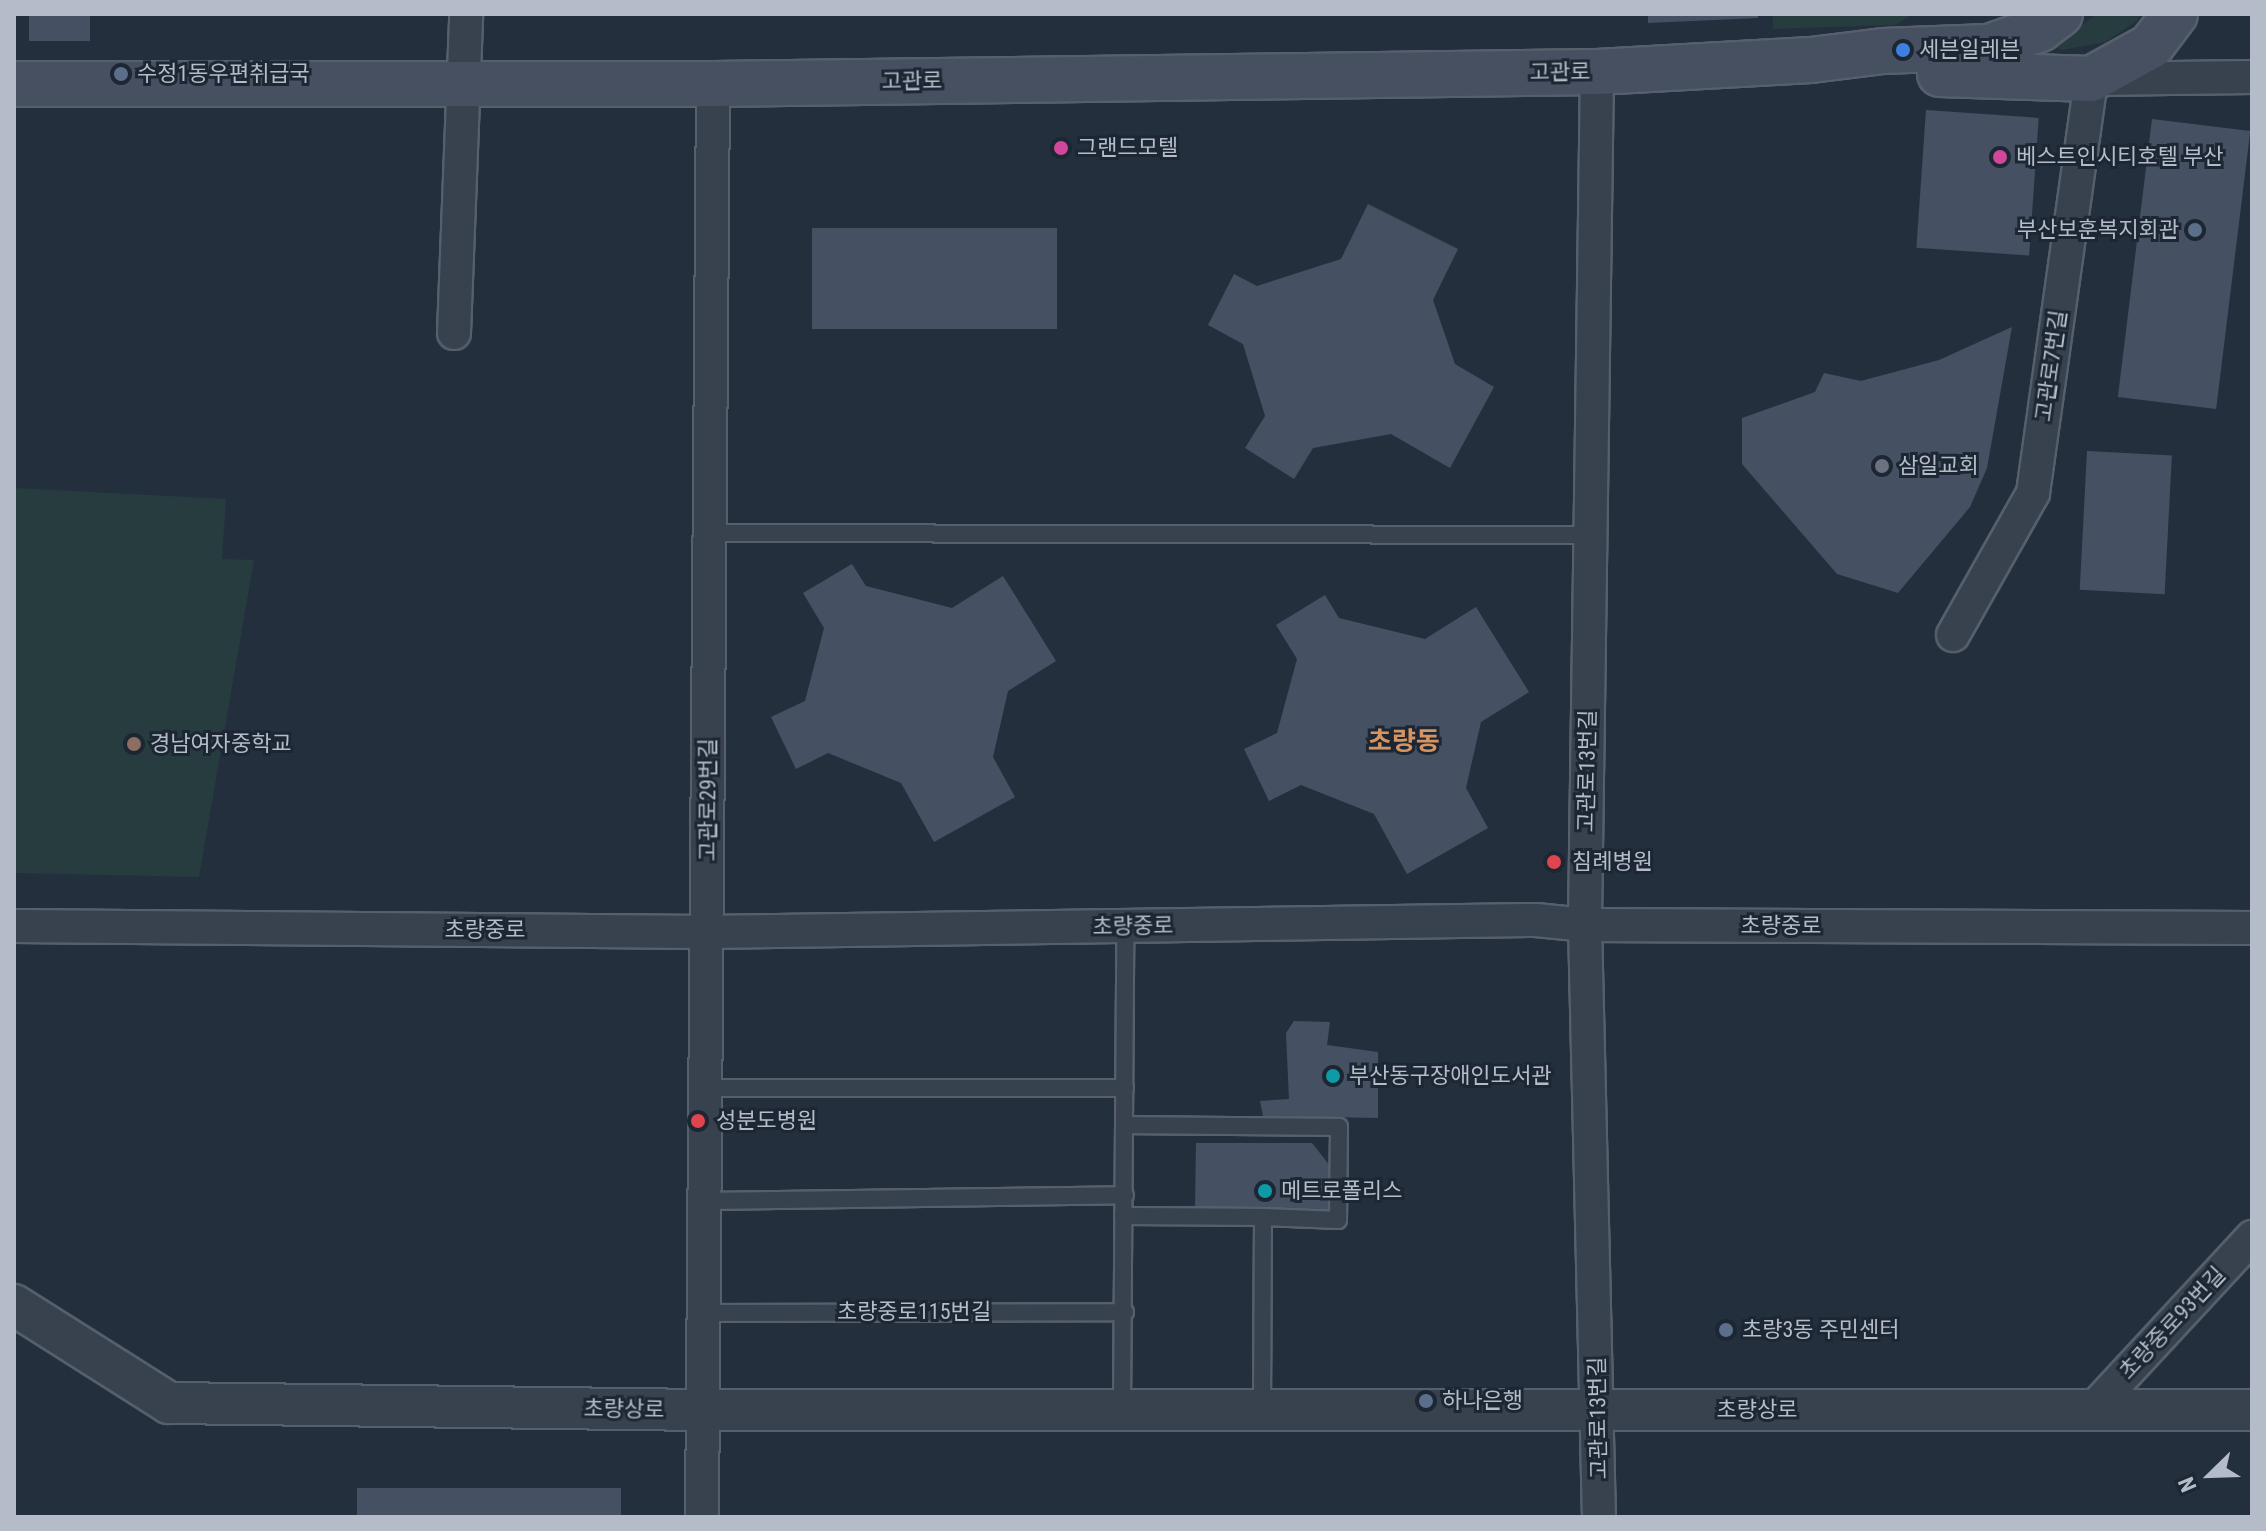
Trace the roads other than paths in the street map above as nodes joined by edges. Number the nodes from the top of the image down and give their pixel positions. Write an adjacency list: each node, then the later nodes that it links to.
1 (466, 14): 10 (street)
2 (2060, 14): 4 (main road, 고관로)
3 (2175, 14): 7 (main road)
4 (1811, 60): 5 (main road, 고관로); 7 (main road, 고관로)
5 (1597, 72): 9 (main road, 고관로); 13 (street, 고관로13번길)
6 (2252, 77): 7 (street)
7 (2091, 79): 14 (street, 고관로7번길)
8 (14, 84): 10 (main road, 고관로)
9 (713, 84): 10 (main road, 고관로); 12 (street, 고관로29번길)
10 (464, 85): 11 (street)
11 (454, 333)
12 (710, 533): 13 (lane); 19 (street, 고관로29번길)
13 (1591, 535): 15 (street, 고관로13번길)
14 (1953, 635)
15 (1585, 925): 17 (street, 초량중로); 18 (street, 초량중로); 34 (street, 고관로13번길)
16 (14, 926): 19 (street, 초량중로)
17 (1125, 926): 19 (street, 초량중로); 21 (lane)
18 (2252, 928)
19 (706, 932): 20 (street, 고관로29번길)
20 (705, 1088): 21 (lane); 24 (street, 고관로29번길)
21 (1125, 1088): 22 (lane)
22 (1124, 1125): 23 (lane); 26 (lane)
23 (1125, 1195): 24 (lane); 25 (lane)
24 (705, 1201): 30 (street, 고관로29번길)
25 (1123, 1216): 26 (lane); 29 (lane)
26 (1263, 1217): 33 (lane)
27 (2252, 1237): 35 (street, 초량중로93번길)
28 (14, 1305): 31 (street, 초량상로)
29 (1125, 1312): 30 (lane, 초량중로115번길); 32 (lane)
30 (704, 1313): 31 (street, 고관로29번길)
31 (703, 1410): 32 (street, 초량상로); 37 (street, 고관로29번길)
32 (1122, 1410): 33 (street, 초량상로)
33 (1262, 1410): 34 (street, 초량상로)
34 (1599, 1410): 35 (street, 초량상로); 38 (street, 고관로13번길)
35 (2092, 1410): 36 (street, 초량상로)
36 (2252, 1410)
37 (702, 1517)
38 (1599, 1517)

